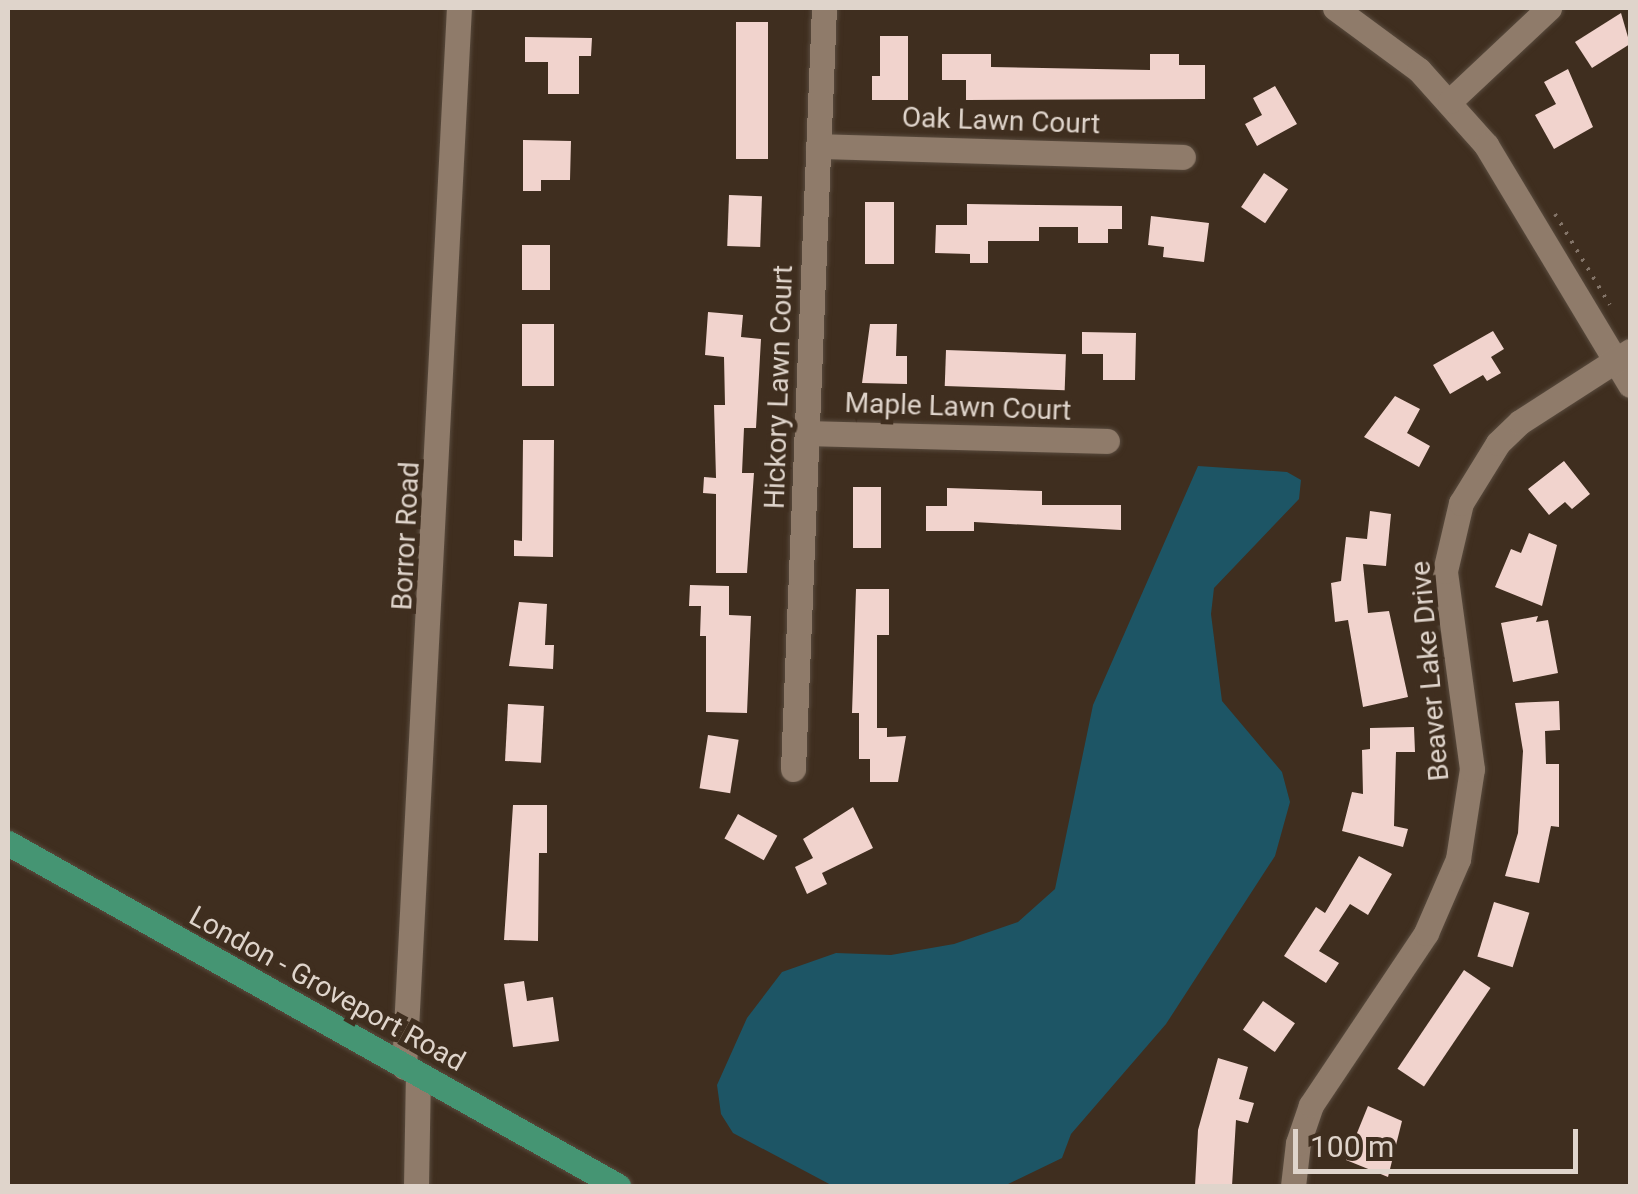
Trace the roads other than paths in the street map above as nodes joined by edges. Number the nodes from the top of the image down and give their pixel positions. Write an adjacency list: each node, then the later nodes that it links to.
1 (459, 8): 14 (street, Borror Road)
2 (824, 8): 6 (street, Hickory Lawn Court)
3 (1336, 8): 5 (street)
4 (1548, 8): 5 (street)
5 (1450, 101): 8 (street)
6 (818, 146): 7 (street, Oak Lawn Court); 10 (street, Hickory Lawn Court)
7 (1183, 157)
8 (1623, 356): 9 (street); 17 (street, Beaver Lake Drive)
9 (1630, 385)
10 (808, 433): 11 (street, Maple Lawn Court); 12 (street, Hickory Lawn Court)
11 (1107, 441)
12 (793, 768)
13 (8, 843): 14 (main road, London - Groveport Road)
14 (411, 1071): 15 (street, Borror Road); 16 (main road, London - Groveport Road)
15 (416, 1186)
16 (618, 1186)
17 (1293, 1186)

